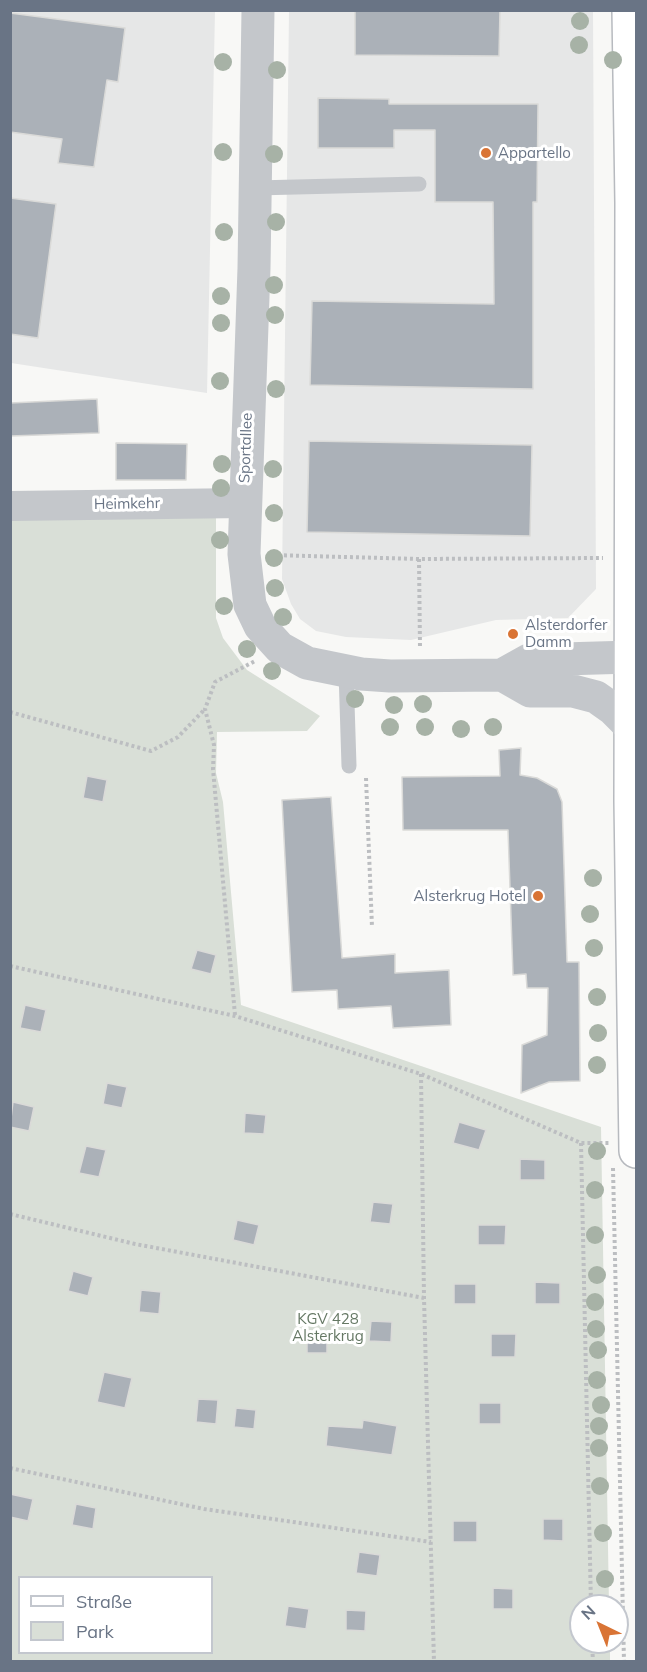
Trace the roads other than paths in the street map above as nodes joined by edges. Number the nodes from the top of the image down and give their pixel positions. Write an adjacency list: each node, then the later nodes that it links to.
1 (258, 10): 4 (street, Sportallee)
2 (629, 10): 5 (main road)
3 (419, 184): 4 (lane)
4 (255, 188): 6 (street, Sportallee)
5 (634, 420): 8 (main road)
6 (244, 503): 7 (street, Heimkehr); 9 (street, Sportallee)
7 (10, 506)
8 (634, 658): 10 (street, Sportallee); 11 (main road)
9 (346, 671): 10 (street, Sportallee); 12 (lane)
10 (502, 675): 11 (street)
11 (634, 729): 13 (main road)
12 (349, 766)
13 (618, 1148)

